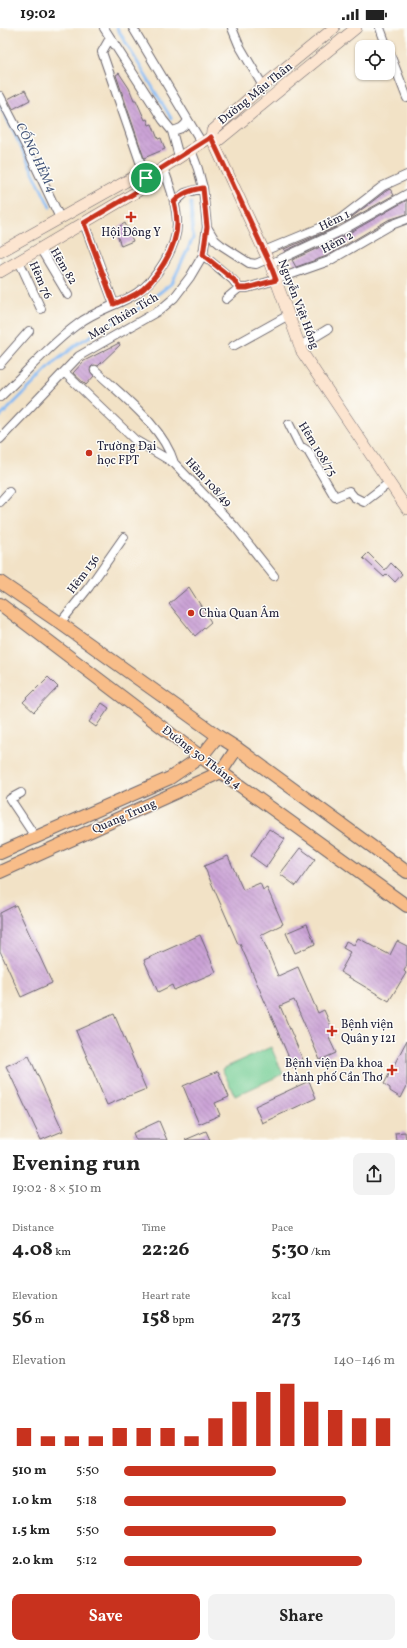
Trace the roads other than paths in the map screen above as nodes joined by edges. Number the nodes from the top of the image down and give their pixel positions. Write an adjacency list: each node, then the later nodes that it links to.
1 (104, 28): 7 (street)
2 (133, 28): 13 (street)
3 (232, 28): 10 (street)
4 (334, 28): 10 (main road, Đường Mậu Thân)
5 (356, 28): 15 (main road, Đường Mậu Thân)
6 (380, 28): 8 (street)
7 (110, 38): 14 (street); 20 (street)
8 (385, 40)
9 (395, 66): 12 (street)
10 (263, 86): 15 (main road, Đường Mậu Thân)
11 (0, 96): 24 (street)
12 (407, 98)
13 (188, 120): 14 (street); 15 (street)
14 (172, 131): 17 (street)
15 (208, 137): 16 (main road, Đường Mậu Thân); 31 (main road, Nguyễn Việt Hồng)
16 (191, 150): 17 (main road, Đường Mậu Thân); 21 (street, Mạc Thiên Tích)
17 (179, 157): 18 (main road, Đường Mậu Thân)
18 (163, 168): 20 (main road, Đường Mậu Thân); 23 (street, Mạc Thiên Tích)
19 (407, 175): 31 (street)
20 (146, 178): 24 (main road, Đường Mậu Thân); 26 (main road, Đường Mậu Thân)
21 (203, 188): 23 (street); 27 (street, Mạc Thiên Tích)
22 (407, 194): 31 (street, Hẻm 1)
23 (174, 202): 38 (street, Mạc Thiên Tích)
24 (60, 218): 29 (main road, Đường Mậu Thân)
25 (407, 219): 34 (street, Hẻm 2)
26 (84, 223): 28 (main road, Đường Mậu Thân); 38 (street)
27 (207, 227): 30 (street, Mạc Thiên Tích); 31 (street)
28 (40, 248): 32 (main road, Đường Mậu Thân); 36 (street, Hẽm 82)
29 (0, 252)
30 (203, 255): 35 (street); 47 (street, Mạc Thiên Tích)
31 (267, 258): 34 (main road, Nguyễn Việt Hồng)
32 (19, 261): 33 (main road, Đường Mậu Thân); 39 (street, Hẽm 76)
33 (0, 272)
34 (276, 280): 35 (street); 40 (main road, Nguyễn Việt Hồng)
35 (239, 288): 37 (street)
36 (68, 295)
37 (226, 300)
38 (114, 304): 48 (street, Mạc Thiên Tích)
39 (41, 310)
40 (288, 316): 43 (street); 44 (main road, Nguyễn Việt Hồng)
41 (328, 329): 44 (street)
42 (30, 331): 45 (street)
43 (233, 346)
44 (300, 346): 52 (main road, Nguyễn Việt Hồng)
45 (0, 364)
46 (95, 370): 51 (street, Hẽm 108/49)
47 (64, 372): 50 (street, Mạc Thiên Tích); 51 (street)
48 (0, 397)
49 (289, 424): 52 (street, Hẽm 108/75)
50 (0, 439)
51 (174, 463): 57 (street, Hẽm 108/49)
52 (389, 483): 55 (main road, Nguyễn Việt Hồng)
53 (9, 492): 54 (street)
54 (0, 502)
55 (407, 509)
56 (124, 537): 60 (street, Hẽm 136)
57 (274, 576)
58 (0, 582): 60 (main road, Đường 30 Tháng 4)
59 (0, 604): 63 (main road, Đường 30 Tháng 4)
60 (60, 623): 61 (main road, Đường 30 Tháng 4)
61 (218, 736): 62 (main road, Đường 30 Tháng 4); 63 (main road, Quang Trung)
62 (237, 748): 64 (main road); 69 (main road, Đường 30 Tháng 4)
63 (202, 756): 64 (main road, Đường 30 Tháng 4); 66 (main road, Quang Trung)
64 (221, 772): 68 (main road, Quang Trung); 70 (main road, Đường 30 Tháng 4)
65 (21, 793): 66 (street)
66 (36, 838): 67 (main road, Quang Trung)
67 (0, 853)
68 (0, 872)
69 (407, 872)
70 (407, 906)

